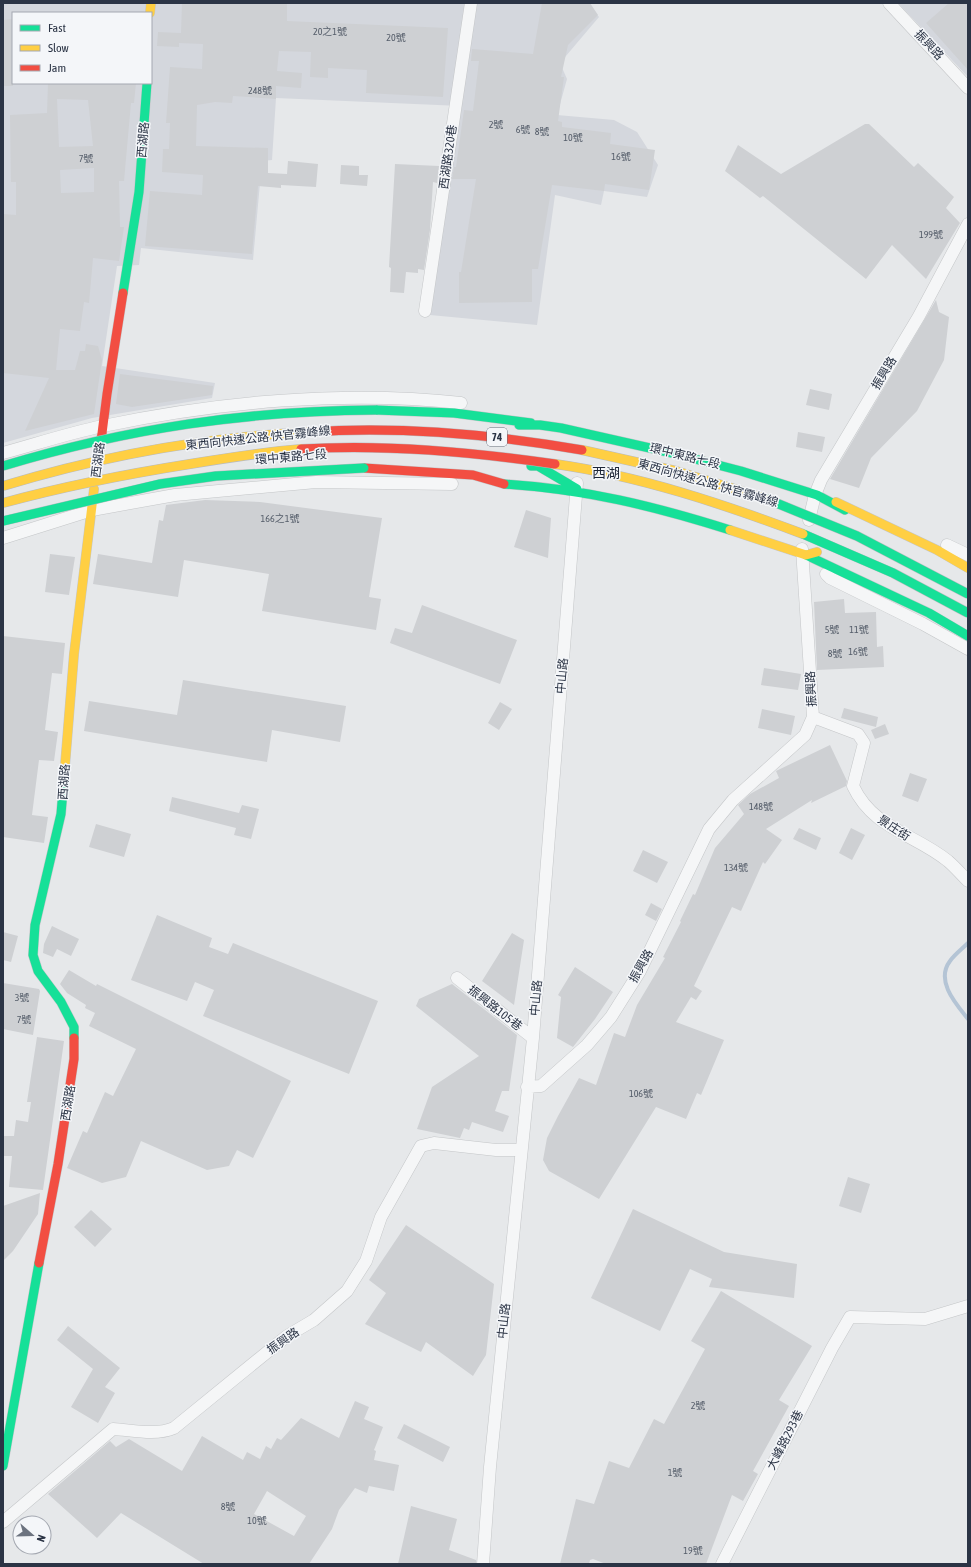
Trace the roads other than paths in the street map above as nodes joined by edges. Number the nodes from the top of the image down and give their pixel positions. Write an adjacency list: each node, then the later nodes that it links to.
1 (470, 3): 6 (street, 西湖路320巷)
2 (889, 3): 4 (street, 振興路)
3 (147, 84): 8 (main road, 西湖路)
4 (968, 88)
5 (968, 224): 18 (street, 振興路)
6 (425, 311)
7 (531, 424): 8 (street, 環中東路七段); 9 (main road, 環中東路七段); 11 (main road, 環中東路七段); 12 (main road, bridge)
8 (102, 426): 10 (street, 環中東路七段); 11 (main road, 西湖路)
9 (583, 432): 17 (street, 中山路); 18 (main road, 環中東路七段)
10 (3, 453)
11 (99, 457): 13 (main road, 環中東路七段); 15 (main road, 西湖路)
12 (3, 466)
13 (3, 481)
14 (504, 484): 17 (main road, 環中東路七段); 22 (street, 環中東路七段); 23 (main road, bridge)
15 (95, 485): 17 (main road, 環中東路七段); 21 (main road, 環中東路七段); 22 (main road, 西湖路)
16 (3, 486): 29 (main road, 東西向快速公路 快官霧峰線 / 74, bridge)
17 (577, 489): 25 (main road, 環中東路七段); 37 (street, 中山路)
18 (815, 495): 19 (main road, 環中東路七段); 25 (street, 振興路)
19 (836, 502): 26 (street, 環中東路七段); 27 (main road); 28 (main road, 環中東路七段)
20 (3, 504): 30 (main road, 東西向快速公路 快官霧峰線 / 74, bridge)
21 (3, 508)
22 (92, 510): 24 (street, 環中東路七段); 41 (main road, 西湖路)
23 (3, 521)
24 (3, 538)
25 (804, 554): 31 (main road); 32 (main road); 33 (street, 環中東路七段); 34 (street, 振興路)
26 (968, 555)
27 (968, 568)
28 (968, 586)
29 (968, 594)
30 (968, 613)
31 (968, 620)
32 (968, 636)
33 (968, 649)
34 (813, 717): 35 (street, 景庄街); 38 (street, 振興路)
35 (968, 881)
36 (457, 978): 37 (street, 振興路105巷)
37 (533, 1038): 38 (street, 中山路)
38 (527, 1087): 39 (street, 中山路)
39 (521, 1150): 42 (street, 振興路); 43 (street, 中山路)
40 (968, 1306): 44 (street, 大峰路293巷)
41 (3, 1466)
42 (3, 1522)
43 (483, 1564)
44 (722, 1564)

